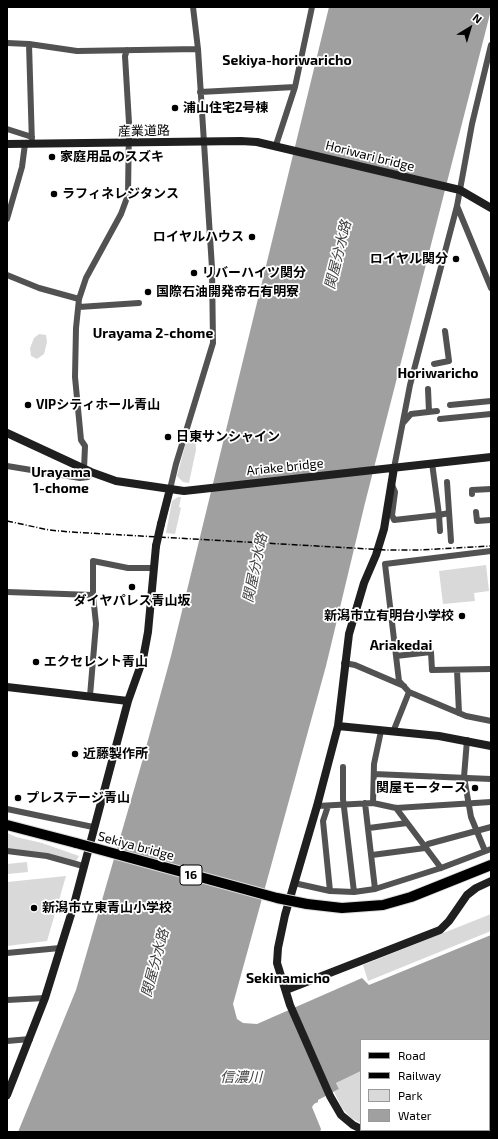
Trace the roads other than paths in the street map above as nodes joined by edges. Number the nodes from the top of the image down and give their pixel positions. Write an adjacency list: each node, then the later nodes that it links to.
1 (193, 7): 6 (street)
2 (312, 7): 8 (street)
3 (7, 43): 4 (street)
4 (29, 44): 7 (street); 11 (street)
5 (491, 45): 16 (street)
6 (198, 49): 7 (street); 9 (street)
7 (127, 50): 13 (street)
8 (295, 87): 9 (street); 15 (street)
9 (200, 92): 12 (street)
10 (7, 129): 11 (street)
11 (30, 142): 13 (street, 産業道路); 14 (street, 産業道路); 19 (street)
12 (203, 142): 13 (street, 産業道路); 15 (street, 産業道路); 43 (street)
13 (129, 143): 22 (street)
14 (7, 144)
15 (278, 146): 16 (street, Horiwari bridge)
16 (457, 190): 17 (street); 18 (street)
17 (457, 206): 21 (street); 34 (street)
18 (491, 208)
19 (7, 219)
20 (7, 275): 22 (street)
21 (491, 288)
22 (79, 299): 24 (street)
23 (139, 304): 24 (street)
24 (79, 307): 40 (street)
25 (445, 332): 26 (street)
26 (434, 364)
27 (428, 389): 31 (street)
28 (491, 401): 29 (street)
29 (450, 404)
30 (437, 411): 31 (street)
31 (429, 412): 34 (street)
32 (491, 414): 33 (street)
33 (440, 419)
34 (402, 424): 39 (street)
35 (7, 433): 40 (street, Ariake bridge)
36 (491, 457): 37 (street, Ariake bridge)
37 (432, 463): 39 (street, Ariake bridge); 48 (street)
38 (7, 466): 40 (street)
39 (391, 468): 42 (street); 43 (street, Ariake bridge)
40 (87, 470): 43 (street, Ariake bridge)
41 (446, 482): 47 (street)
42 (392, 485): 48 (street); 57 (street)
43 (170, 489): 53 (street, bridge)
44 (491, 489): 45 (street)
45 (472, 494)
46 (476, 512): 49 (street)
47 (449, 514): 48 (street); 51 (street)
48 (439, 515): 50 (street)
49 (491, 520)
50 (440, 532)
51 (451, 541)
52 (491, 551): 56 (street)
53 (154, 568): 55 (street); 64 (street)
54 (7, 592): 55 (street)
55 (93, 595): 63 (street)
56 (396, 656): 59 (street); 60 (street)
57 (344, 663): 60 (street); 67 (street)
58 (491, 669): 59 (street)
59 (457, 670): 65 (street)
60 (404, 686): 62 (street)
61 (7, 687): 63 (street)
62 (409, 692): 65 (street); 69 (street)
63 (90, 696): 64 (street)
64 (128, 701): 88 (street)
65 (460, 713): 66 (street)
66 (491, 721)
67 (338, 726): 68 (street); 81 (street)
68 (381, 731): 69 (street); 73 (street)
69 (393, 732): 70 (street)
70 (467, 740): 71 (street); 74 (street)
71 (491, 746)
72 (343, 767): 80 (street)
73 (374, 774): 74 (street); 78 (street)
74 (464, 777): 75 (street); 79 (street)
75 (491, 779)
76 (491, 802): 79 (street)
77 (365, 803): 78 (street); 80 (street); 89 (street)
78 (373, 803): 83 (street)
79 (469, 803): 83 (street); 90 (street)
80 (344, 805): 82 (street); 102 (street)
81 (317, 806): 82 (street); 99 (street)
82 (328, 806): 101 (street)
83 (396, 808): 85 (street)
84 (7, 810): 88 (street)
85 (407, 823): 89 (street); 91 (street)
86 (7, 825): 95 (main road, Sekiya bridge / 16, bridge)
87 (491, 827): 90 (street)
88 (93, 828): 96 (street)
89 (369, 828): 94 (street)
90 (476, 831): 91 (street); 92 (street)
91 (426, 848): 94 (street); 97 (street)
92 (488, 850): 97 (street)
93 (7, 851): 96 (street)
94 (372, 855): 100 (street)
95 (491, 865)
96 (83, 866): 103 (street)
97 (441, 868): 100 (street)
98 (491, 881): 105 (street)
99 (294, 884): 101 (street); 105 (street)
100 (375, 889): 102 (street)
101 (330, 891): 102 (street)
102 (354, 892)
103 (60, 948): 104 (street); 106 (street)
104 (7, 953)
105 (286, 990): 112 (street)
106 (45, 998): 107 (street); 108 (street)
107 (7, 1000)
108 (30, 1039): 109 (street); 110 (street)
109 (7, 1041)
110 (10, 1082): 111 (street)
111 (7, 1095)
112 (360, 1128)

